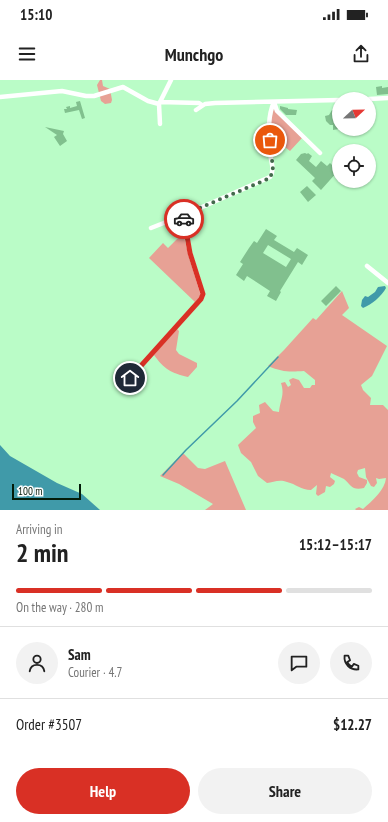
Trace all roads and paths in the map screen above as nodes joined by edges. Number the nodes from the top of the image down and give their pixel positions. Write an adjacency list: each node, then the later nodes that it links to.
1 (171, 80): 7 (street)
2 (0, 97): 7 (street)
3 (388, 98): 4 (street)
4 (376, 99)
5 (332, 100): 6 (street)
6 (274, 102): 8 (street); 11 (street); 12 (street)
7 (160, 103): 8 (street); 10 (street)
8 (202, 106): 9 (street)
9 (196, 110)
10 (160, 124)
11 (320, 153)
12 (184, 215): 13 (street); 16 (street)
13 (151, 228)
14 (367, 266): 15 (street)
15 (388, 283)
16 (130, 378)

